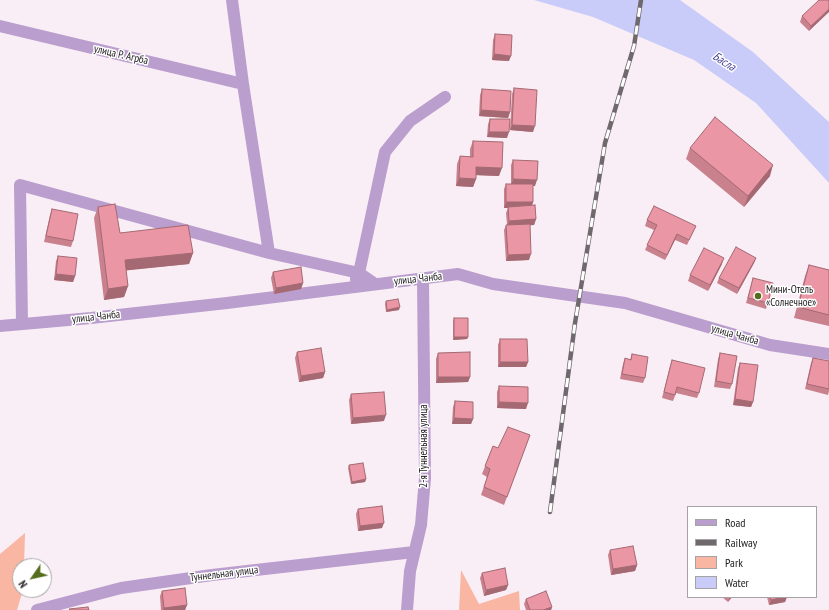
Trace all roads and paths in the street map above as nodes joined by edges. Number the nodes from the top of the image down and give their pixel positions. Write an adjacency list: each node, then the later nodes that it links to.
1 (232, 0): 3 (street)
2 (0, 26): 3 (street, улица Р. Агрба)
3 (243, 84): 5 (street)
4 (444, 97): 6 (street)
5 (269, 252): 6 (street); 10 (street)
6 (359, 273): 8 (street); 9 (street)
7 (423, 280): 8 (street, улица Чанба); 12 (street, улица Чанба); 13 (street, 2-я Туннельная улица)
8 (375, 284): 9 (street, улица Чанба)
9 (350, 287): 10 (street, улица Чанба)
10 (22, 323): 11 (street, улица Чанба)
11 (0, 326)
12 (829, 354)
13 (414, 552): 14 (street, Туннельная улица); 15 (street, 2-я Туннельная улица)
14 (37, 610)
15 (407, 610)

